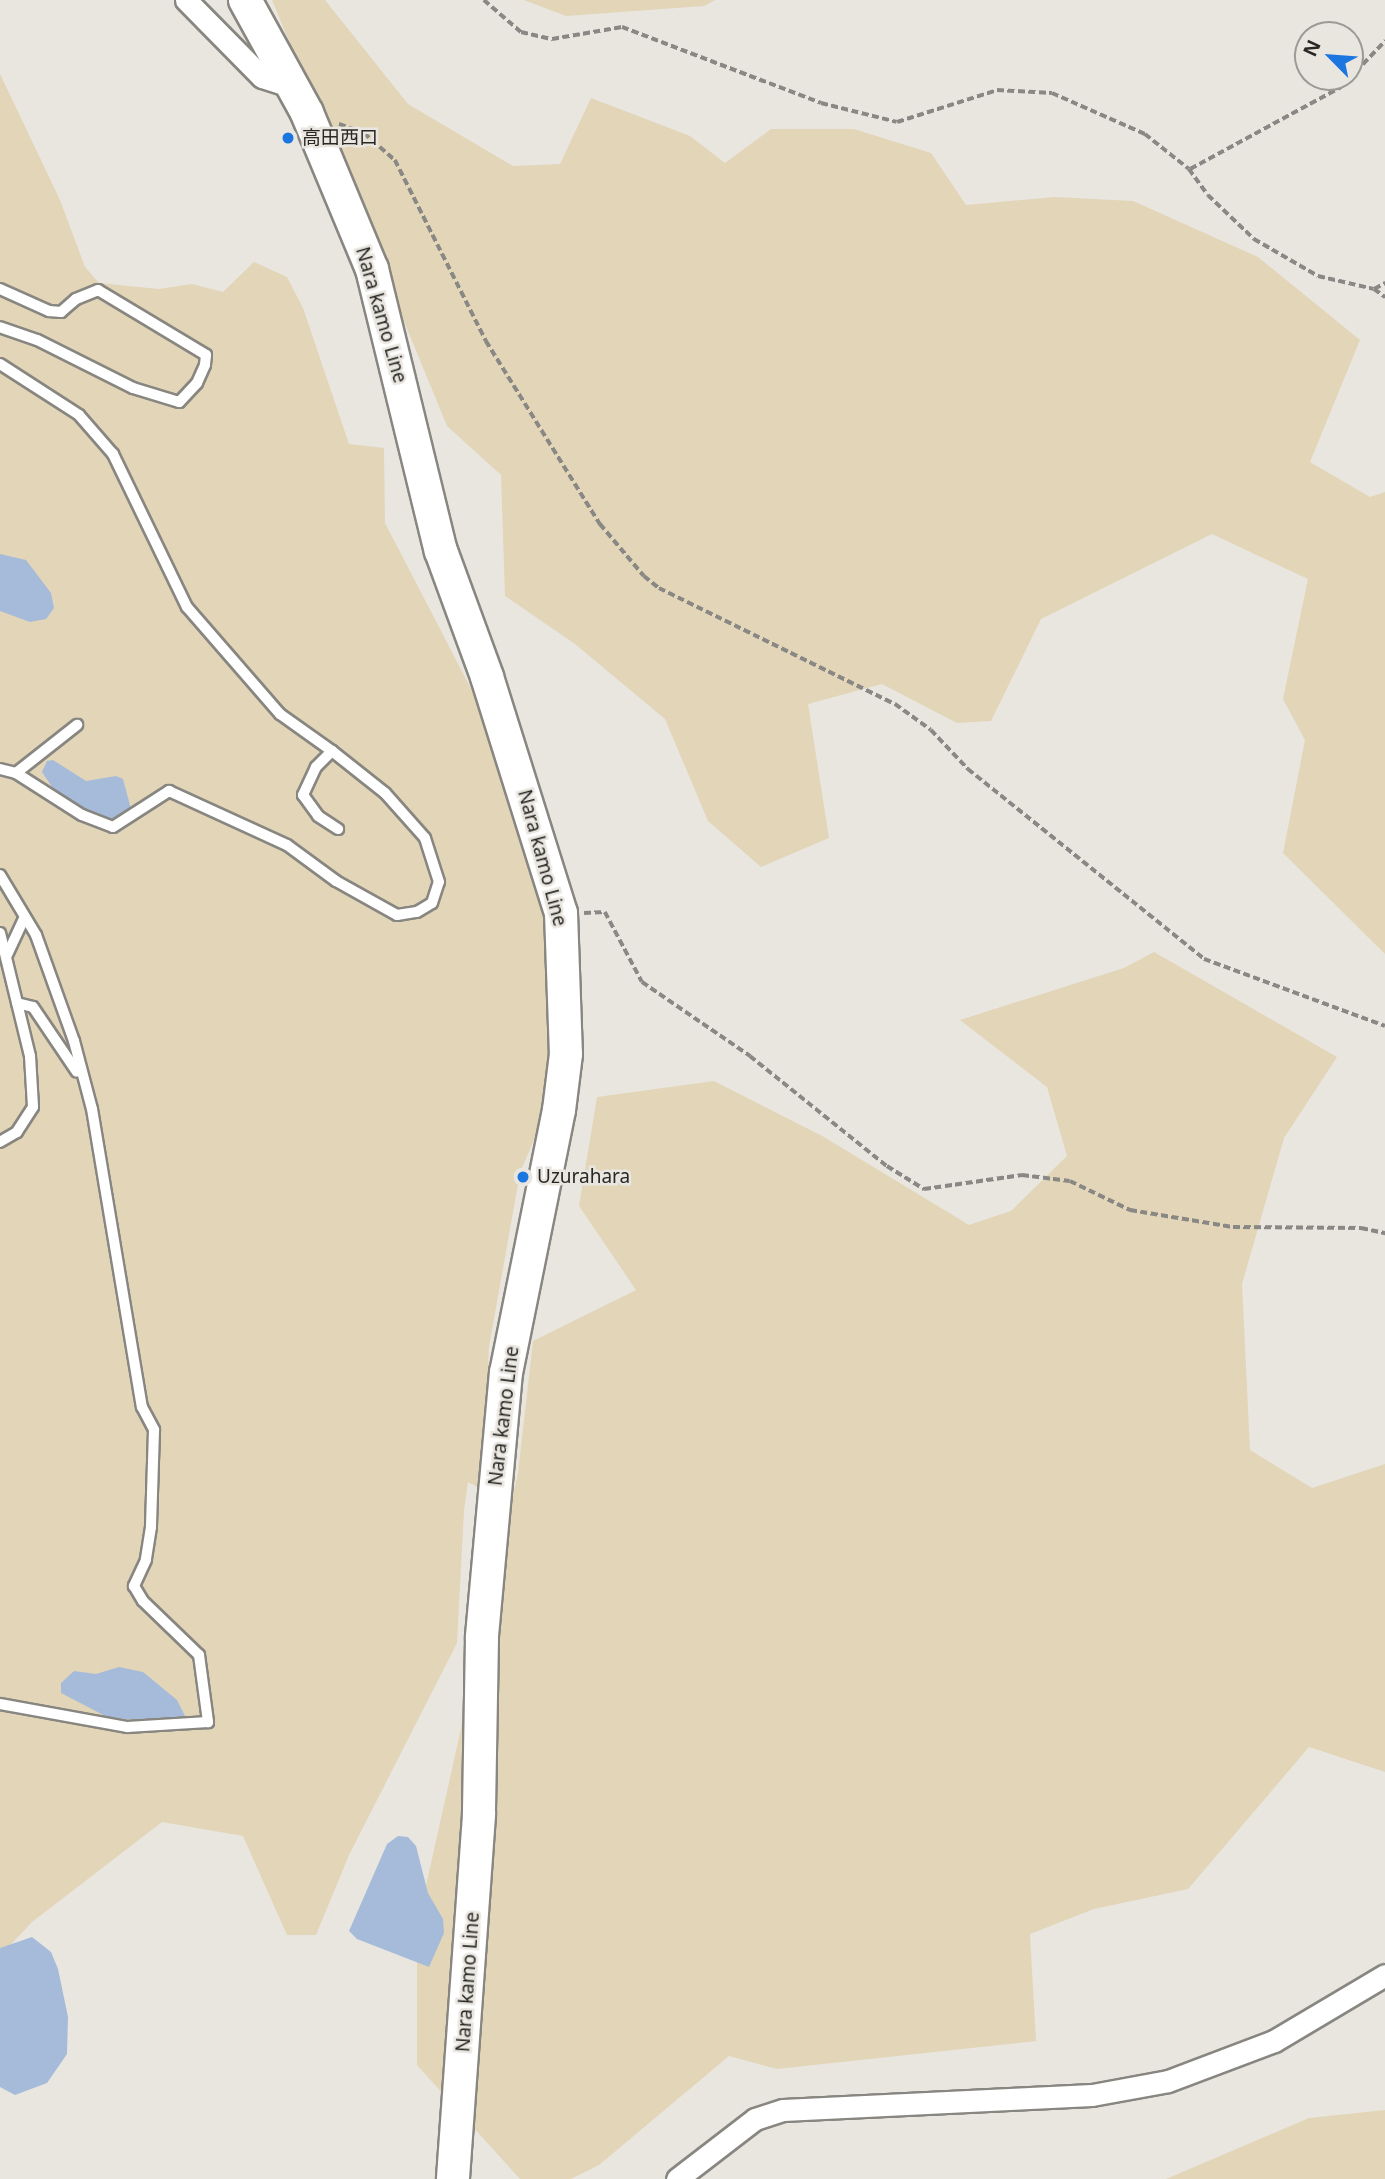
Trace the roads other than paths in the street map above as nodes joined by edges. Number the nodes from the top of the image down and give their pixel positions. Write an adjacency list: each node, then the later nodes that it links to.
1 (186, 0): 3 (street)
2 (245, 0): 3 (main road, Nara kamo Line)
3 (300, 100): 21 (main road, Nara kamo Line)
4 (0, 289): 5 (lane)
5 (0, 327)
6 (0, 364): 8 (lane)
7 (77, 725): 10 (lane)
8 (332, 751): 10 (lane); 11 (lane)
9 (0, 769): 10 (lane)
10 (16, 773)
11 (338, 829)
12 (0, 875): 13 (lane)
13 (24, 919): 15 (lane); 17 (lane)
14 (0, 933): 15 (lane)
15 (7, 955): 16 (lane)
16 (17, 1003): 17 (lane); 18 (lane)
17 (80, 1077): 19 (lane)
18 (0, 1142)
19 (0, 1704)
20 (1385, 1975): 22 (street)
21 (453, 2179)
22 (677, 2179)

